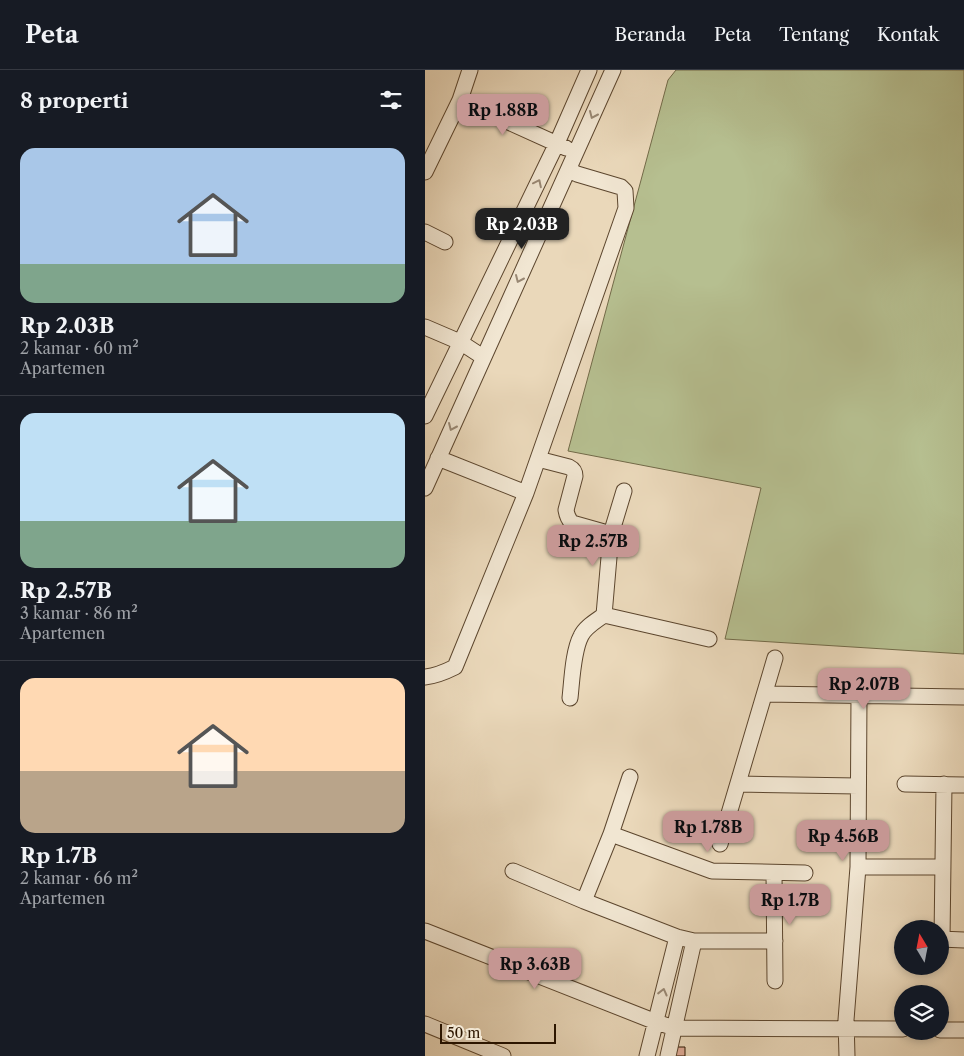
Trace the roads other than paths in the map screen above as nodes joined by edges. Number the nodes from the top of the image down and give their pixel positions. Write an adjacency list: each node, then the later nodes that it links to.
1 (470, 70): 4 (street)
2 (589, 70): 5 (street)
3 (613, 70): 6 (street, one-way to 6)
4 (460, 100): 5 (street); 8 (street)
5 (557, 143): 6 (street); 12 (street, one-way to 5)
6 (576, 153): 7 (street)
7 (569, 170): 13 (street, one-way to 13); 16 (street)
8 (425, 172)
9 (425, 232): 10 (street)
10 (445, 242)
11 (425, 327): 12 (street)
12 (460, 342): 13 (street); 14 (street)
13 (483, 357): 15 (street, one-way to 15)
14 (425, 416)
15 (438, 458): 17 (street); 19 (street)
16 (538, 459): 19 (street); 20 (street)
17 (425, 488)
18 (624, 491): 20 (street)
19 (526, 493): 24 (street)
20 (611, 534): 21 (street)
21 (604, 615): 22 (street); 28 (street)
22 (709, 639)
23 (775, 658): 25 (street)
24 (425, 676)
25 (765, 694): 26 (street); 30 (street)
26 (859, 695): 27 (street); 34 (street)
27 (964, 697)
28 (570, 698)
29 (630, 778): 35 (street)
30 (739, 784): 34 (street); 36 (street)
31 (905, 784): 32 (street)
32 (944, 784): 33 (street); 38 (street)
33 (964, 784)
34 (859, 786): 37 (street)
35 (611, 834): 40 (street); 42 (street)
36 (721, 844)
37 (858, 867): 38 (street); 54 (street)
38 (943, 867): 43 (street)
39 (513, 870): 42 (street)
40 (774, 873): 41 (street); 49 (street)
41 (805, 873)
42 (583, 901): 45 (street)
43 (942, 920)
44 (425, 931): 51 (street)
45 (677, 937): 48 (street); 51 (street, one-way to 45)
46 (949, 940): 47 (street)
47 (964, 940)
48 (694, 941): 49 (street); 53 (street)
49 (775, 941): 50 (street)
50 (775, 980)
51 (656, 1022): 53 (street); 59 (street)
52 (425, 1024): 58 (street)
53 (674, 1028): 54 (street); 60 (street)
54 (847, 1029): 55 (street); 61 (street)
55 (894, 1030)
56 (949, 1030): 57 (street)
57 (964, 1030)
58 (503, 1056)
59 (647, 1056)
60 (668, 1056)
61 (847, 1056)

